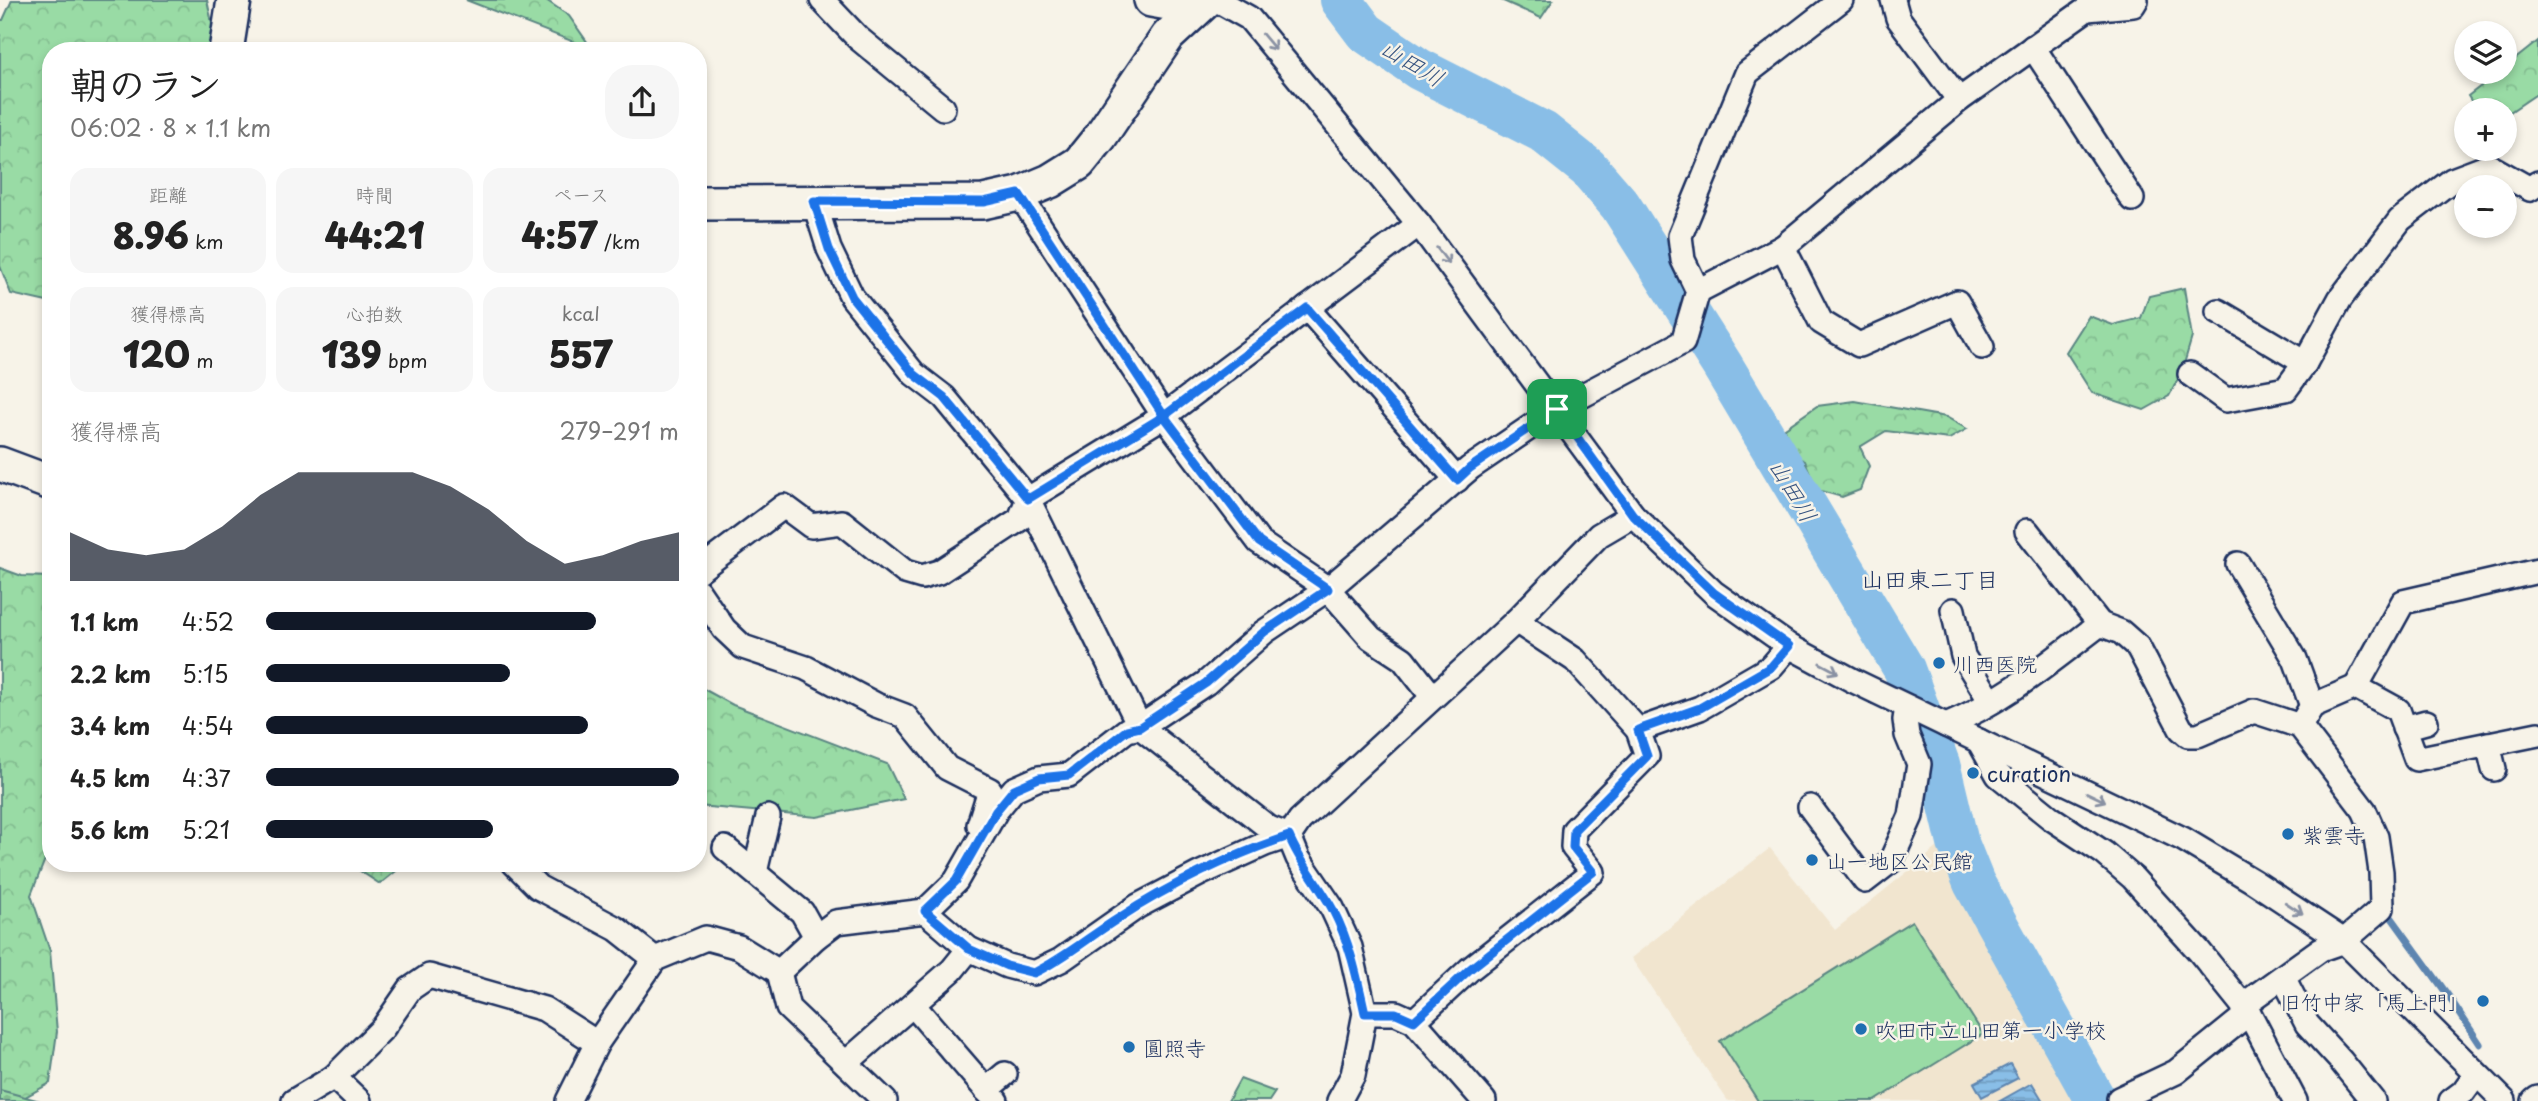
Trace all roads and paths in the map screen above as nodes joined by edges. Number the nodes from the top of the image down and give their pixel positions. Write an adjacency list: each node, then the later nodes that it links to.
1 (234, 0): 10 (street)
2 (822, 0): 13 (street)
3 (1151, 0): 4 (street)
4 (1189, 0)
5 (1207, 0): 15 (street)
6 (1217, 0): 19 (street, one-way to 19)
7 (1841, 0): 21 (street)
8 (1893, 0): 12 (street)
9 (2136, 0): 11 (street)
10 (227, 42)
11 (2033, 47): 12 (street); 16 (street)
12 (1959, 100): 20 (street)
13 (943, 108)
14 (2538, 183): 25 (street)
15 (1019, 194): 17 (street); 28 (street)
16 (2132, 199)
17 (814, 201): 18 (street); 32 (street)
18 (707, 203)
19 (1419, 224): 22 (street); 27 (street, one-way to 27)
20 (1783, 247): 21 (street); 24 (street)
21 (1698, 291): 27 (street)
22 (1307, 308): 28 (street); 31 (street)
23 (2218, 311): 25 (street)
24 (1982, 347)
25 (2305, 363): 26 (street)
26 (2190, 374)
27 (1557, 409): 31 (street); 33 (street)
28 (1164, 416): 32 (street); 38 (street)
29 (0, 464): 30 (street)
30 (42, 480)
31 (1457, 480): 38 (street)
32 (1028, 499): 35 (street); 50 (street)
33 (1633, 515): 41 (street); 43 (street)
34 (2026, 531): 42 (street)
35 (707, 564)
36 (2238, 564): 48 (street)
37 (2538, 571): 44 (street)
38 (1328, 589): 45 (street); 50 (street)
39 (707, 604): 59 (street)
40 (1953, 610): 46 (street)
41 (1516, 621): 45 (street); 51 (street)
42 (2099, 624): 46 (street); 48 (street)
43 (1789, 646): 47 (street, one-way to 47); 51 (street)
44 (2356, 687): 48 (street); 54 (street)
45 (1432, 696): 58 (street)
46 (1991, 702): 49 (street)
47 (1903, 710): 49 (street); 56 (street)
48 (2306, 716): 65 (street)
49 (1946, 725): 53 (street)
50 (1140, 727): 58 (street); 59 (street)
51 (1638, 730): 73 (street)
52 (2538, 734): 54 (street)
53 (1979, 741): 65 (street, one-way to 65); 71 (street)
54 (2488, 744): 55 (street)
55 (2494, 769)
56 (1810, 807)
57 (768, 817): 62 (street)
58 (1289, 836): 66 (street); 72 (street)
59 (976, 846): 63 (street)
60 (725, 848): 62 (street)
61 (523, 872): 67 (street)
62 (755, 872): 64 (street)
63 (925, 911): 64 (street); 66 (street)
64 (816, 937): 68 (street)
65 (2344, 941): 69 (street); 77 (street)
66 (969, 949): 70 (street)
67 (655, 959): 68 (street); 74 (street)
68 (779, 972): 75 (street)
69 (2283, 977): 71 (street); 89 (street)
70 (913, 1005): 75 (street); 79 (street)
71 (2246, 1009): 81 (street); 88 (street)
72 (1365, 1013): 73 (street); 86 (street)
73 (1414, 1021): 87 (street)
74 (597, 1043): 78 (street); 84 (street)
75 (846, 1063): 85 (street)
76 (1004, 1074): 79 (street)
77 (2476, 1074): 90 (street); 91 (street)
78 (334, 1077): 82 (street); 83 (street)
79 (991, 1095)
80 (2538, 1097): 92 (street)
81 (2119, 1099)
82 (294, 1101)
83 (359, 1101)
84 (568, 1101)
85 (885, 1101)
86 (1339, 1101)
87 (1484, 1101)
88 (2295, 1101)
89 (2373, 1101)
90 (2451, 1101)
91 (2504, 1101)
92 (2533, 1101)

